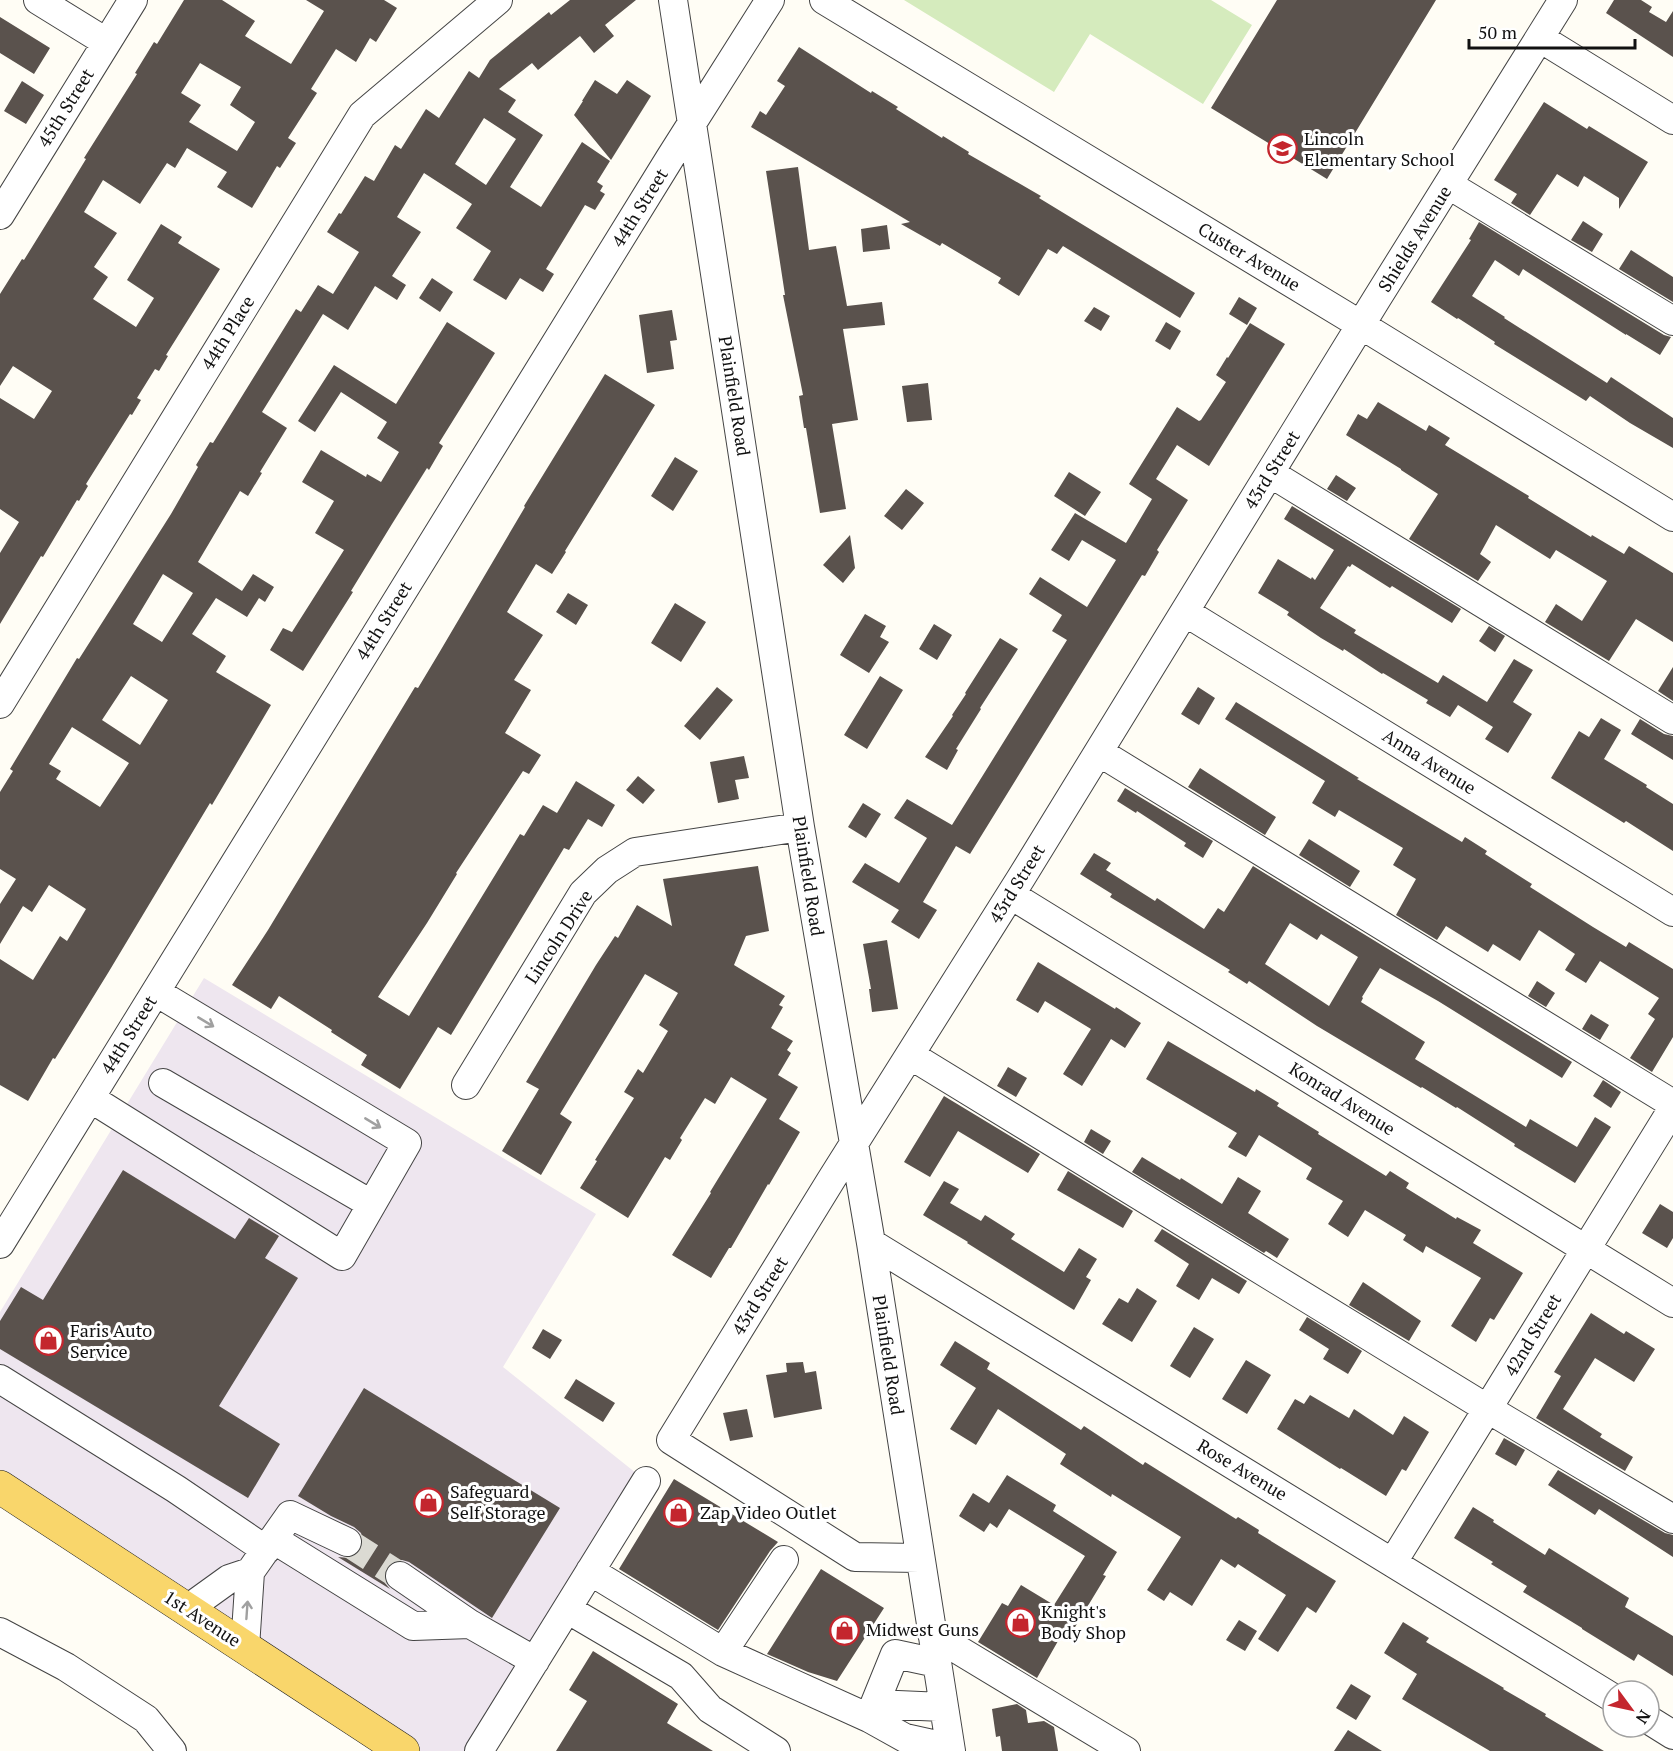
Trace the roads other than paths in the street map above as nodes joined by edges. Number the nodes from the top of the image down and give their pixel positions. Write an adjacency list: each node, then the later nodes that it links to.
1 (39, 0): 9 (street)
2 (132, 0): 9 (street, 45th Street)
3 (498, 0): 19 (street, 44th Place)
4 (673, 0): 11 (street, Plainfield Road)
5 (770, 0): 11 (street, 44th Street)
6 (824, 0): 15 (street, Custer Avenue)
7 (1563, 0): 8 (street, Shields Avenue)
8 (1540, 38): 10 (street); 12 (street, Shields Avenue)
9 (106, 42): 13 (street, 45th Street)
10 (1673, 120)
11 (692, 123): 22 (street, Plainfield Road); 25 (street, 44th Street)
12 (1449, 184): 14 (street); 15 (street, Shields Avenue)
13 (0, 215)
14 (1673, 321)
15 (1361, 325): 16 (street, 43rd Street); 17 (street, Custer Avenue)
16 (1270, 473): 18 (street, 43rd Street); 20 (street)
17 (1673, 518)
18 (1185, 612): 21 (street, 43rd Street); 24 (street, Anna Avenue)
19 (0, 704)
20 (1673, 720)
21 (1099, 752): 23 (street, 43rd Street); 30 (street)
22 (800, 827): 28 (street, Lincoln Drive); 31 (street, Plainfield Road)
23 (1011, 895): 26 (street, 43rd Street); 35 (street, Konrad Avenue)
24 (1673, 912)
25 (156, 992): 29 (street, 44th Street); 32 (street, one-way to 32)
26 (910, 1055): 31 (street, 43rd Street); 38 (street)
27 (163, 1083): 32 (street)
28 (466, 1085)
29 (90, 1098): 32 (street); 34 (street, 44th Street)
30 (1673, 1106): 35 (street, 42nd Street)
31 (854, 1144): 33 (street, Plainfield Road); 44 (street, 43rd Street)
32 (371, 1204)
33 (871, 1243): 44 (street, Plainfield Road); 46 (street, Rose Avenue)
34 (0, 1244)
35 (1586, 1249): 36 (street, Konrad Avenue); 38 (street, 42nd Street)
36 (1673, 1303)
37 (0, 1379): 43 (street)
38 (1488, 1408): 41 (street); 46 (street, 42nd Street)
39 (646, 1481): 47 (street)
40 (0, 1487): 50 (main road, 1st Avenue)
41 (1673, 1518)
42 (347, 1542): 43 (street)
43 (263, 1554): 50 (street); 51 (street); 54 (street, one-way to 43)
44 (919, 1558): 53 (street, Plainfield Road)
45 (784, 1560): 55 (street)
46 (1393, 1562): 58 (street, Rose Avenue)
47 (590, 1571): 49 (street); 55 (street)
48 (400, 1576): 51 (street)
49 (567, 1609): 56 (street); 65 (street)
50 (186, 1610): 54 (main road, 1st Avenue)
51 (470, 1624): 56 (street)
52 (0, 1632): 62 (street)
53 (932, 1634): 57 (street, Plainfield Road); 66 (street)
54 (245, 1647): 63 (main road, 1st Avenue)
55 (723, 1652): 60 (street)
56 (535, 1660): 64 (street)
57 (937, 1663): 59 (street, Plainfield Road); 60 (street)
58 (1601, 1691)
59 (944, 1707): 60 (street); 61 (street, Plainfield Road)
60 (872, 1711): 61 (street)
61 (950, 1750)
62 (172, 1751)
63 (404, 1751)
64 (479, 1751)
65 (776, 1751)
66 (1126, 1751)

